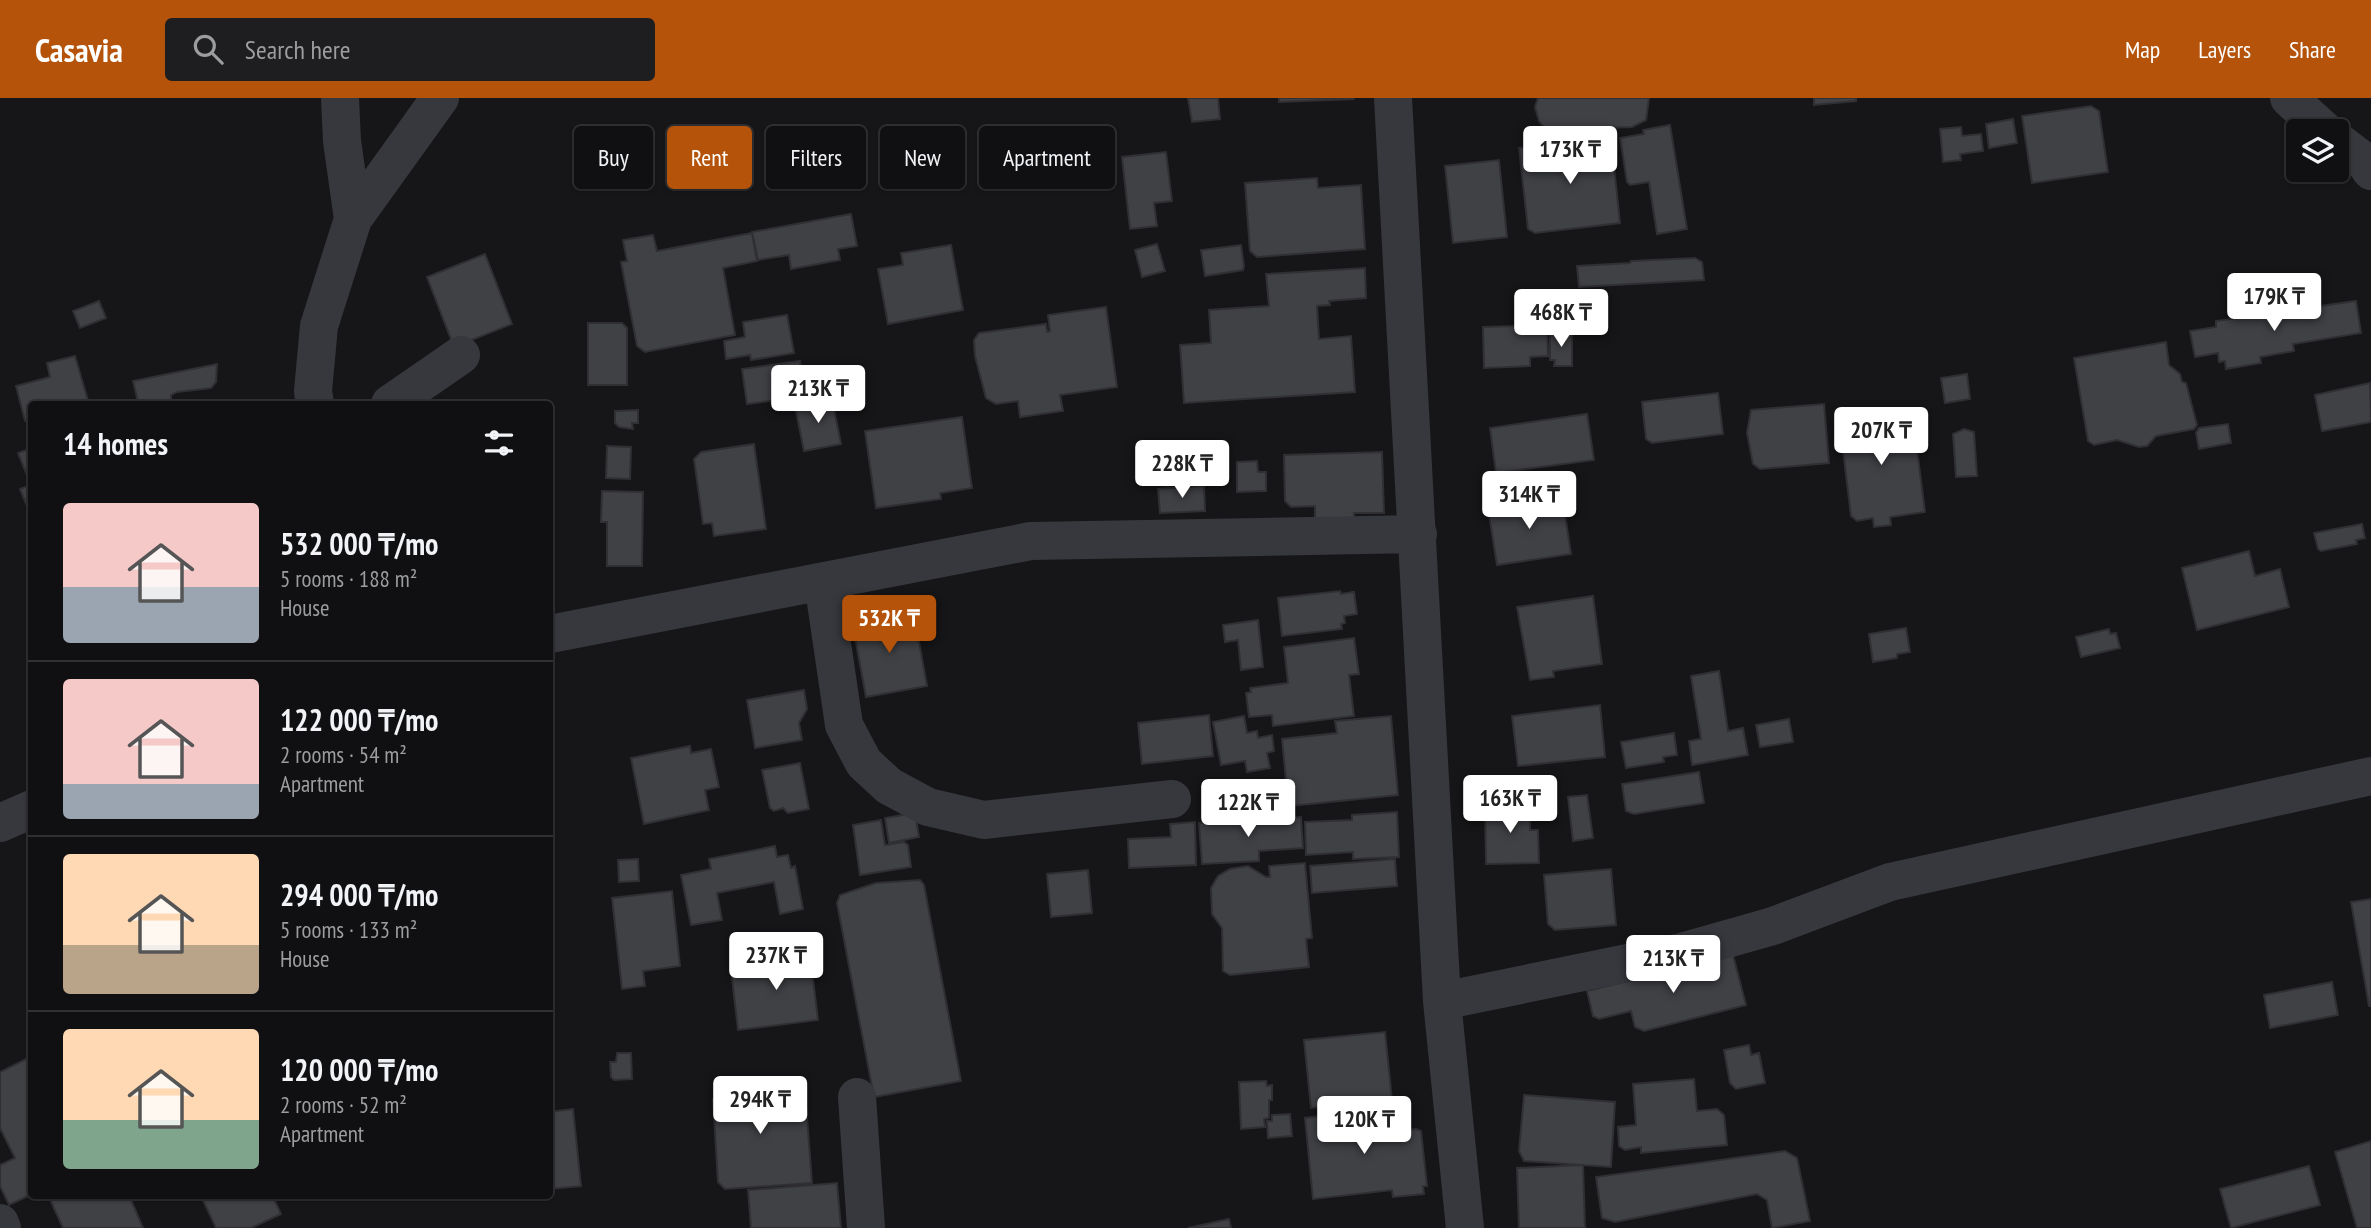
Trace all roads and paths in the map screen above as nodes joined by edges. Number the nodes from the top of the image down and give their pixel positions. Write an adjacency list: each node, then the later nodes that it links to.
1 (340, 98): 8 (street)
2 (440, 98): 8 (street)
3 (1393, 98): 12 (street)
4 (2289, 98): 5 (street)
5 (2312, 119)
6 (2349, 150): 7 (street)
7 (2371, 171)
8 (353, 219): 10 (street)
9 (461, 355): 11 (street)
10 (315, 401)
11 (394, 401)
12 (1418, 534): 13 (street); 19 (street)
13 (823, 582): 14 (street); 16 (street)
14 (553, 633)
15 (2371, 776): 19 (street)
16 (1172, 799)
17 (28, 811): 18 (street)
18 (0, 823)
19 (1442, 1001): 22 (street)
20 (857, 1097): 21 (street)
21 (866, 1228)
22 (1465, 1228)

